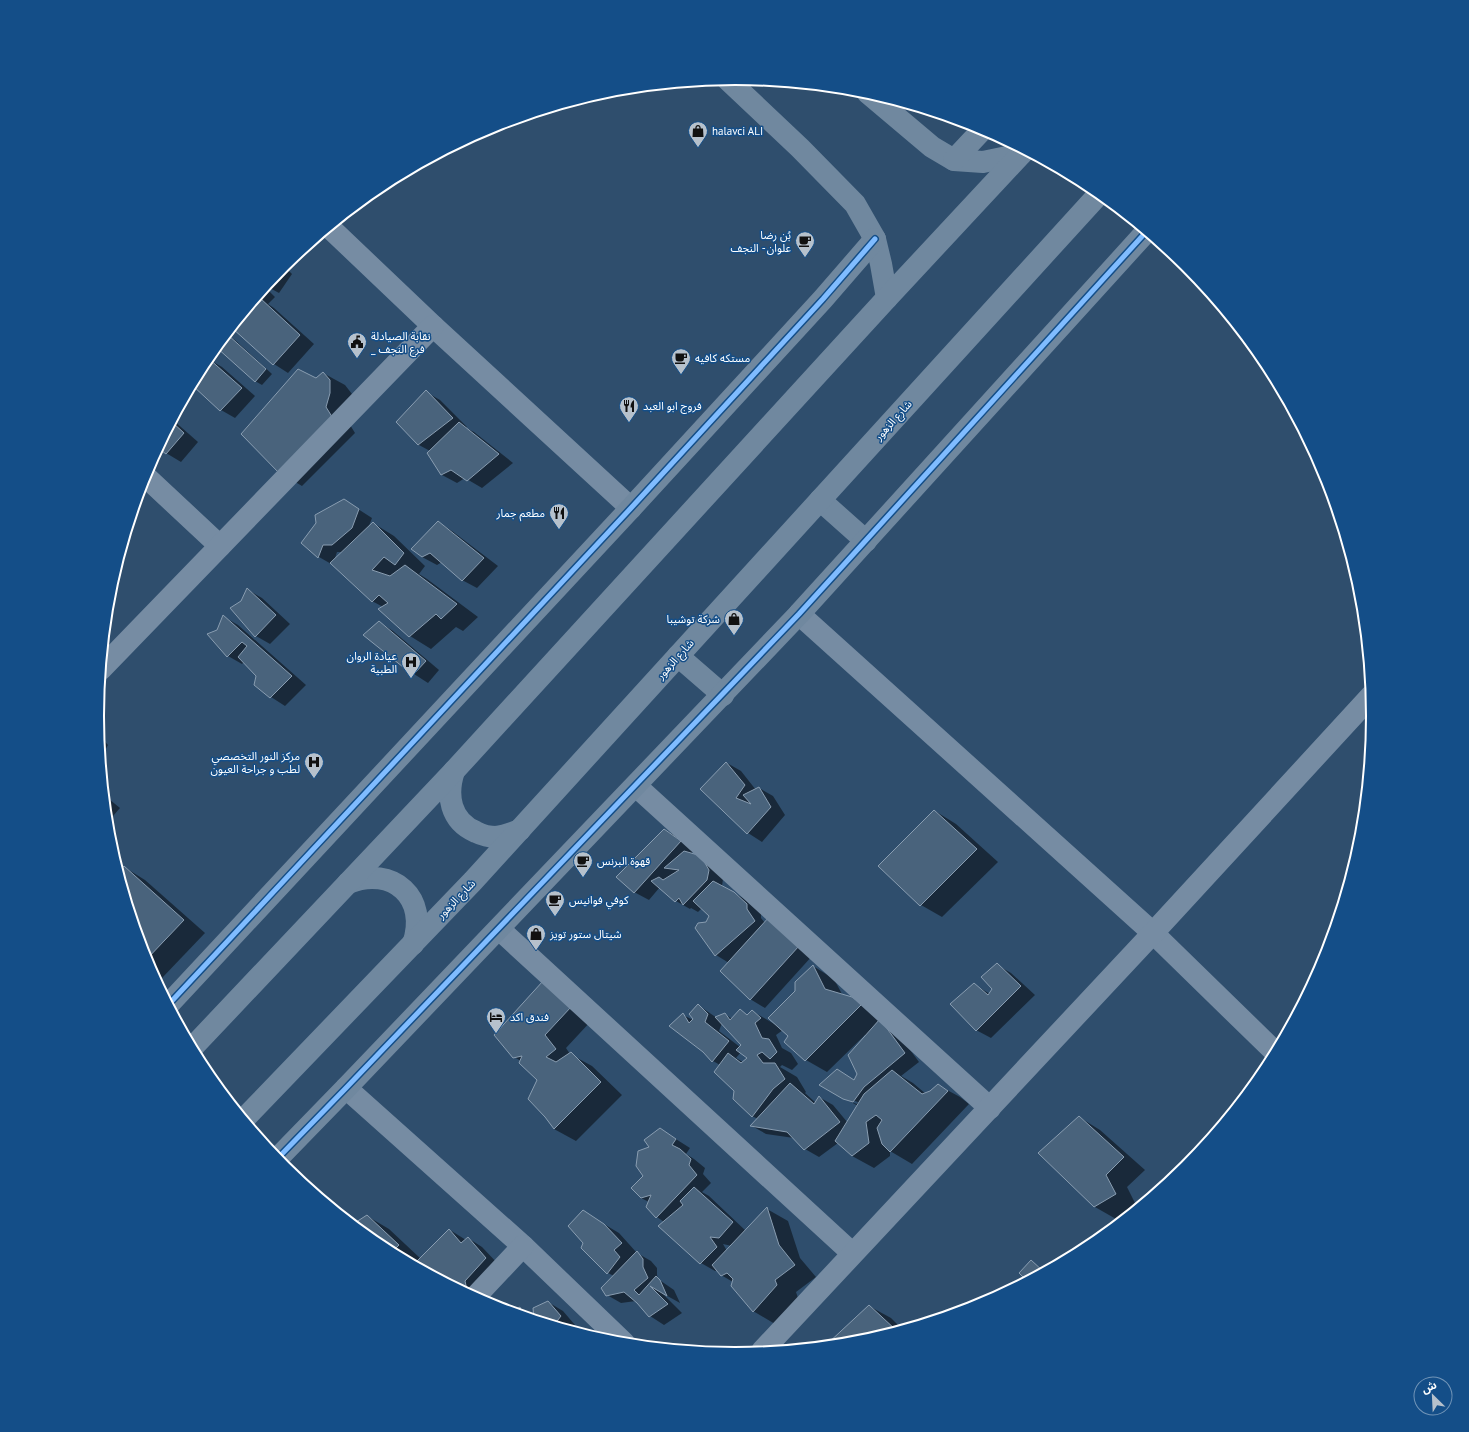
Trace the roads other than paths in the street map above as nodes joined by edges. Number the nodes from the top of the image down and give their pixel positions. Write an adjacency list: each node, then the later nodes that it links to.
1 (733, 85): 10 (main road)
2 (879, 102): 6 (main road)
3 (978, 134): 6 (main road)
4 (1019, 153): 6 (main road)
5 (1021, 154): 11 (main road)
6 (954, 160)
7 (1095, 198): 14 (main road, شارع الزهور)
8 (332, 230): 12 (street)
9 (1143, 235): 16 (main road)
10 (875, 239): 11 (main road); 15 (main road)
11 (887, 298): 23 (main road)
12 (433, 326): 15 (street); 17 (street)
13 (150, 480): 17 (street)
14 (820, 500): 16 (main road); 19 (main road, شارع الزهور)
15 (631, 508): 30 (main road)
16 (866, 541): 18 (main road)
17 (220, 546): 20 (street)
18 (799, 614): 21 (main road); 28 (street)
19 (678, 656): 21 (main road); 25 (main road, شارع الزهور)
20 (106, 664)
21 (723, 695): 24 (main road)
22 (1365, 701): 28 (street)
23 (454, 771): 25 (main road); 26 (main road)
24 (636, 786): 27 (main road); 34 (street)
25 (520, 830): 29 (main road, شارع الزهور)
26 (348, 883): 29 (main road); 31 (main road)
27 (499, 929): 33 (main road); 38 (street)
28 (1153, 933): 32 (street); 34 (street)
29 (413, 944): 35 (main road, شارع الزهور)
30 (172, 1001)
31 (196, 1044)
32 (1271, 1048)
33 (346, 1088): 36 (main road); 37 (street)
34 (990, 1108): 38 (street)
35 (247, 1116)
36 (281, 1155)
37 (523, 1246): 39 (street); 40 (street)
38 (852, 1253): 41 (street)
39 (479, 1293)
40 (617, 1336)
41 (766, 1346)

